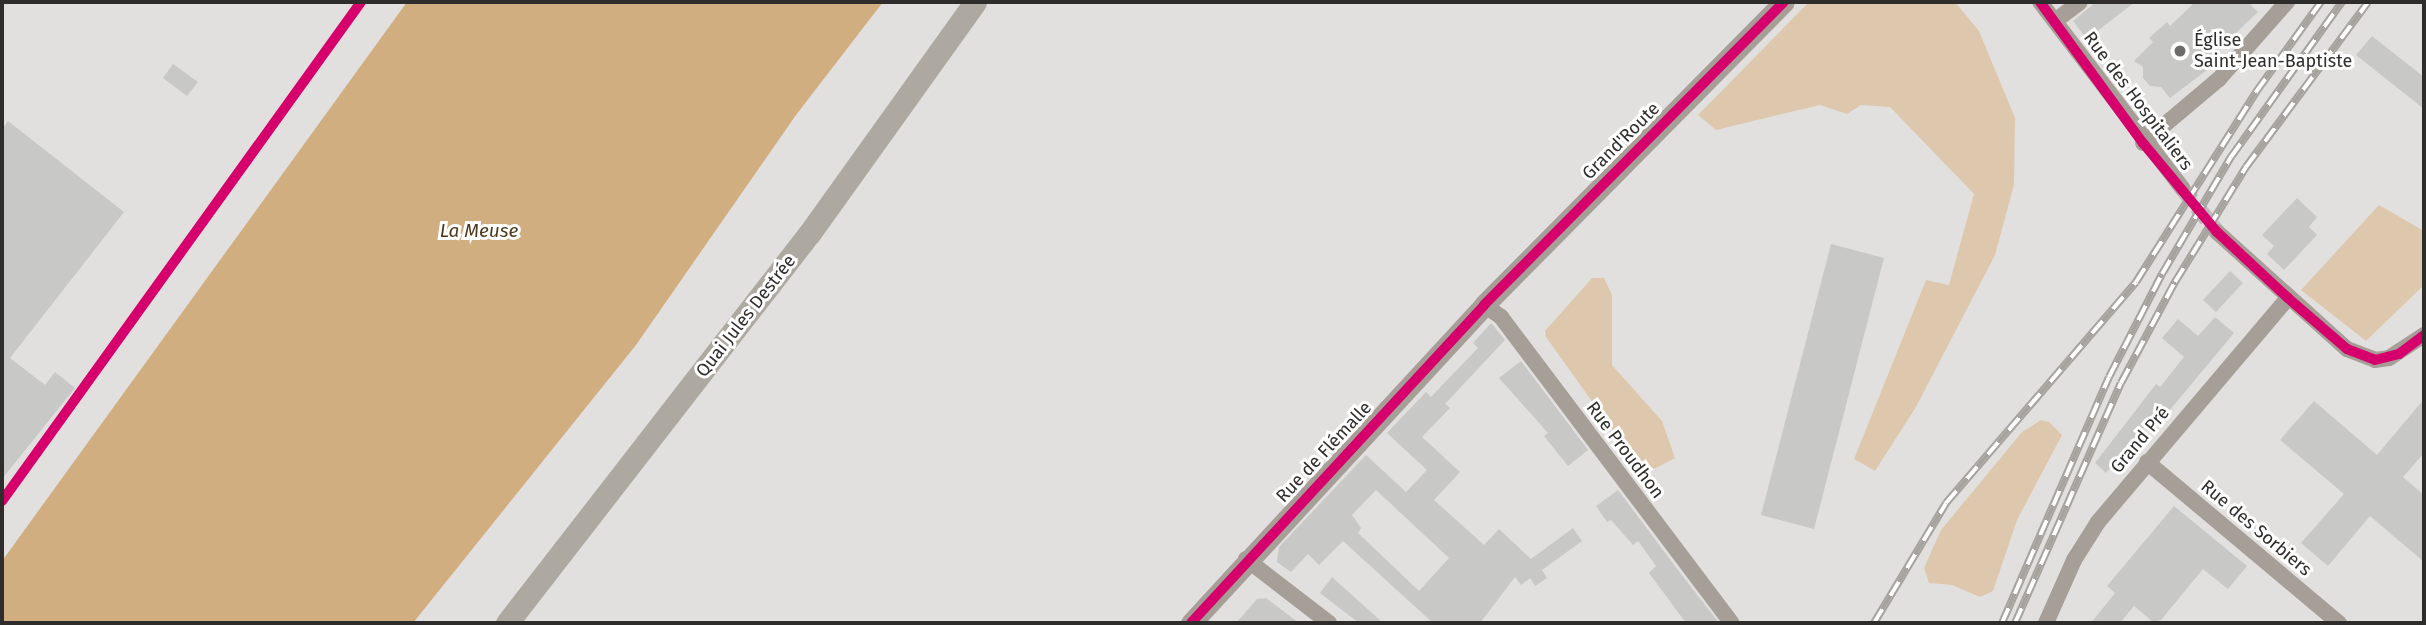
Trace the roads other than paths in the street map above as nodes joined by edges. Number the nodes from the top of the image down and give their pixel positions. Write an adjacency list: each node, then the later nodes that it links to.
1 (975, 2): 15 (main road, Quai Jules Destrée)
2 (1784, 2): 11 (street, Grand'Route)
3 (2040, 2): 6 (street, Rue des Hospitaliers)
4 (2080, 2): 6 (street)
5 (2287, 2): 7 (street)
6 (2055, 21): 7 (street, Rue des Hospitaliers)
7 (2143, 143): 8 (street, Rue des Hospitaliers)
8 (2182, 188)
9 (2217, 232): 10 (street)
10 (2288, 298): 12 (street); 13 (street, Grand Pré)
11 (1484, 305): 14 (street, Rue de Flémalle); 18 (street, Rue Proudhon)
12 (2424, 335)
13 (2147, 462): 19 (street, Grand Pré); 20 (street, Rue des Sorbiers)
14 (1246, 559): 16 (street, Rue de Flémalle); 17 (street)
15 (507, 623)
16 (1191, 623)
17 (1329, 623)
18 (1732, 623)
19 (2046, 623)
20 (2338, 623)

